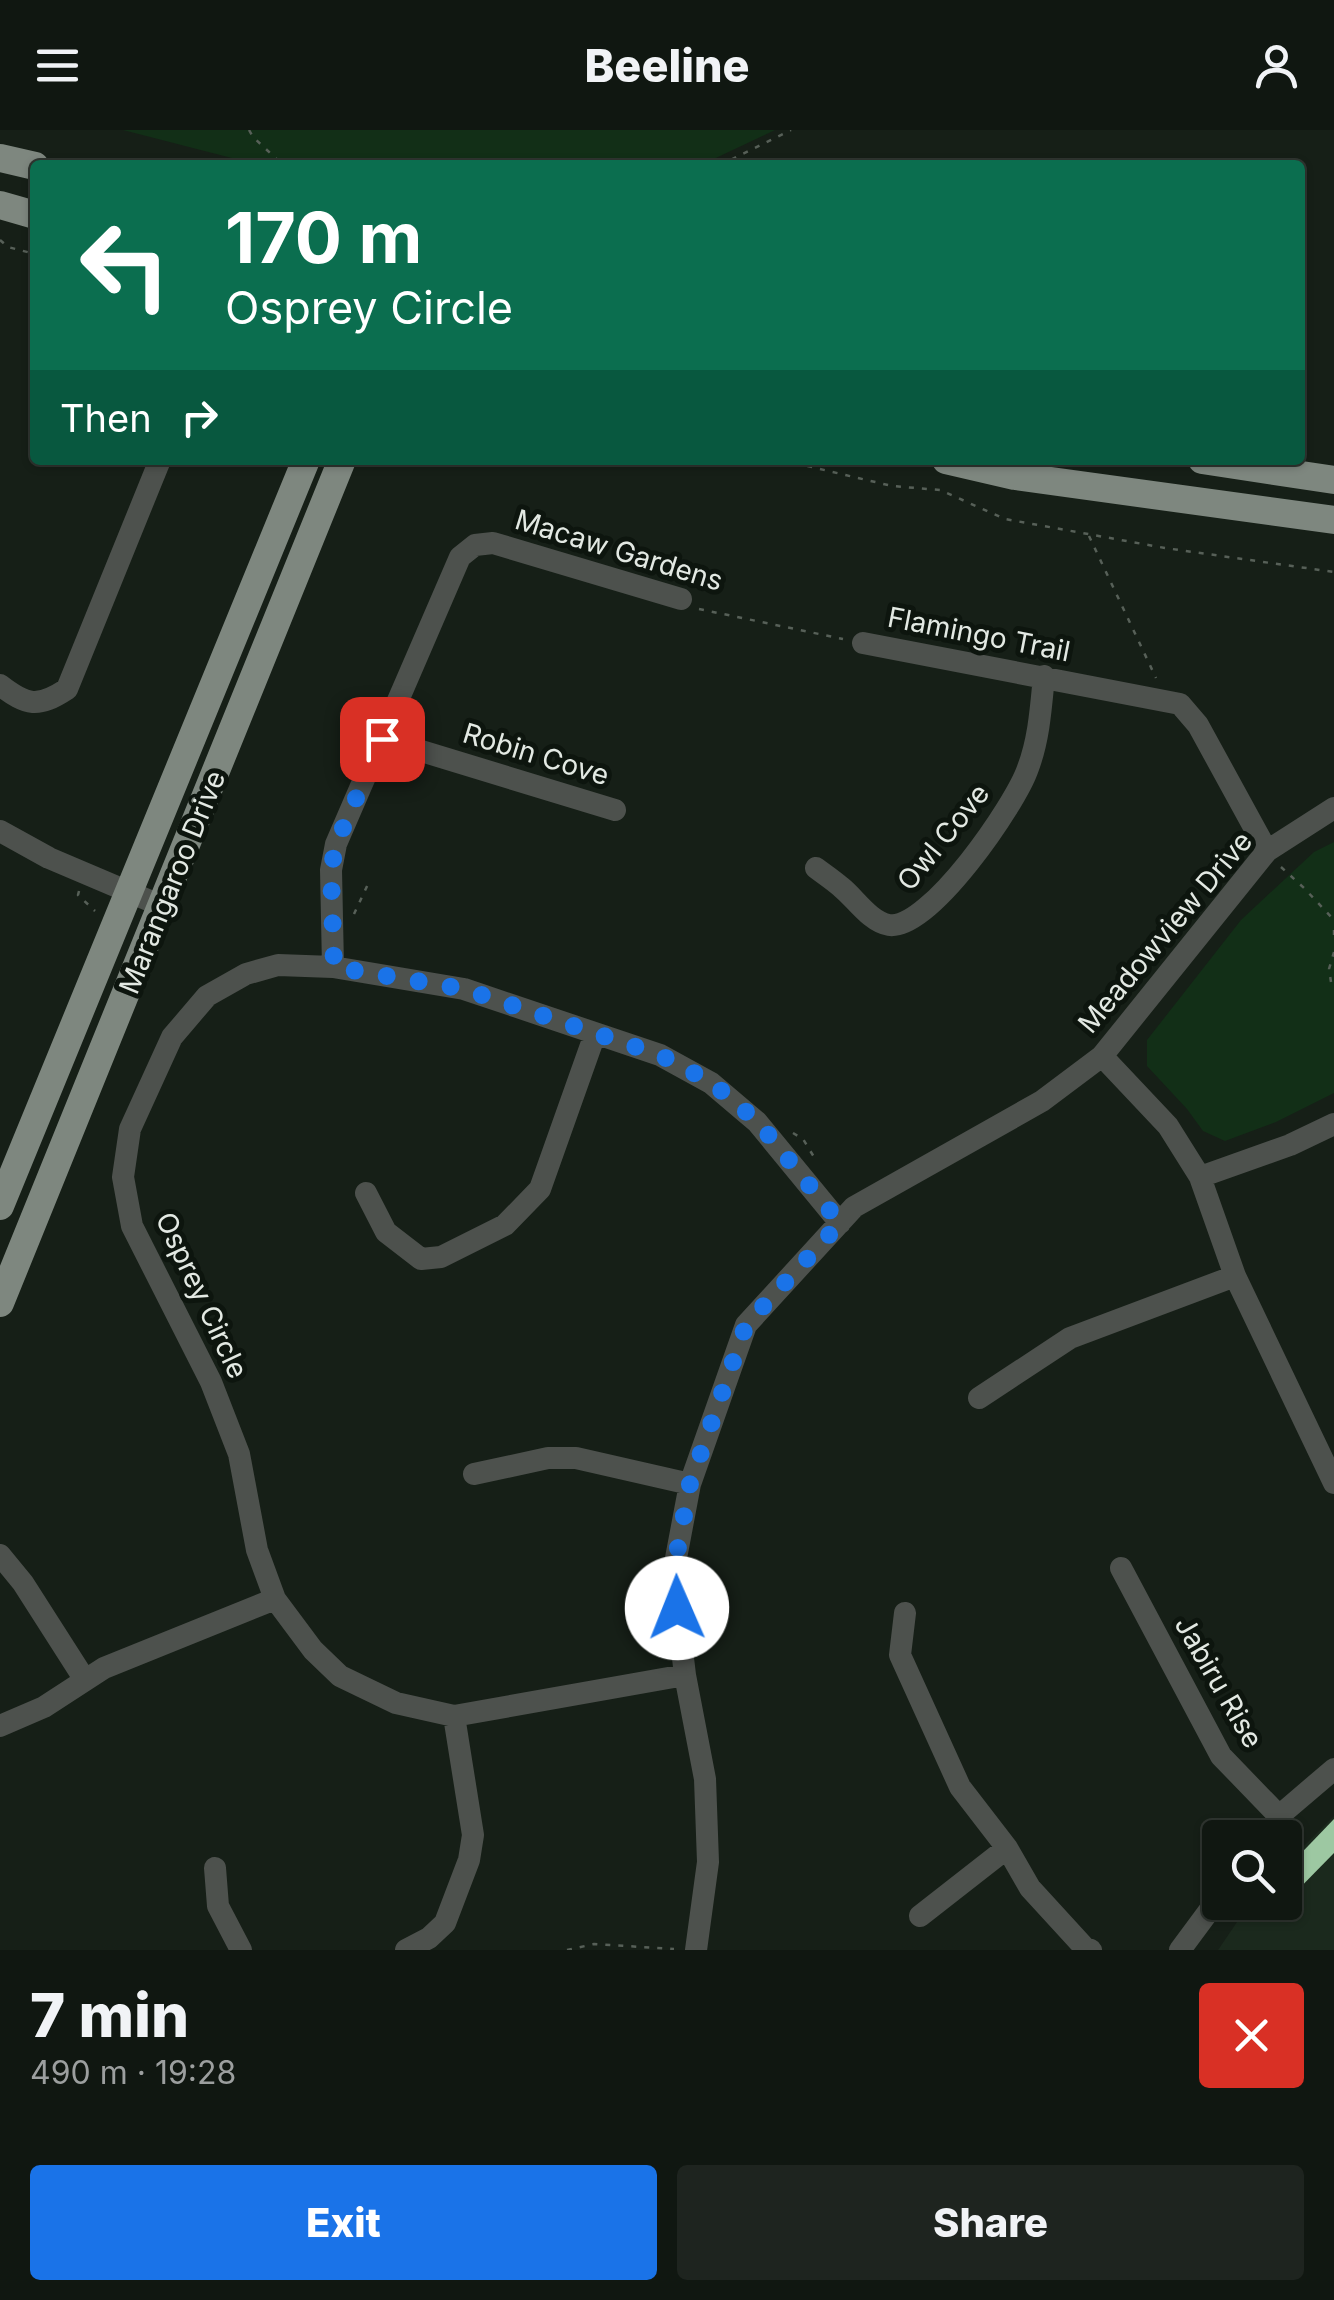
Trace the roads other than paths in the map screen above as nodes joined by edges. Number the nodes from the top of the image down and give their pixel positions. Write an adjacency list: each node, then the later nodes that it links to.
1 (0, 158): 2 (main road)
2 (30, 165)
3 (0, 205): 4 (main road)
4 (30, 213)
5 (158, 465): 15 (street)
6 (304, 465): 22 (main road, Marangaroo Drive)
7 (340, 465): 23 (main road, Marangaroo Drive)
8 (967, 465): 11 (main road)
9 (1235, 465): 10 (main road)
10 (1334, 480)
11 (1334, 520)
12 (681, 598): 16 (street, Macaw Gardens)
13 (863, 643): 14 (street, Flamingo Trail)
14 (1044, 676): 20 (street, Flamingo Trail); 21 (street, Owl Cove)
15 (0, 685)
16 (382, 739): 18 (street, Robin Cove); 24 (street, Macaw Gardens)
17 (1334, 808): 20 (street, Meadowview Drive)
18 (615, 810)
19 (0, 831): 22 (street)
20 (1267, 851): 26 (street, Meadowview Drive)
21 (816, 868)
22 (128, 892): 23 (street); 30 (main road, Marangaroo Drive)
23 (162, 906): 33 (main road, Marangaroo Drive)
24 (334, 967): 25 (street, Osprey Circle); 40 (street, Osprey Circle)
25 (596, 1034): 29 (street); 31 (street, Osprey Circle)
26 (1102, 1056): 28 (street); 31 (street, Meadowview Drive)
27 (1334, 1124): 28 (street)
28 (1200, 1176): 32 (street)
29 (366, 1193)
30 (0, 1206)
31 (840, 1223): 37 (street, Meadowview Drive)
32 (1236, 1276): 34 (street); 36 (street)
33 (0, 1303)
34 (980, 1398)
35 (474, 1474): 37 (street)
36 (1334, 1483)
37 (690, 1484): 42 (street, Meadowview Drive)
38 (0, 1555): 43 (street)
39 (1121, 1568): 47 (street, Jabiru Rise)
40 (275, 1599): 43 (street); 44 (street, Osprey Circle)
41 (905, 1613): 49 (street)
42 (685, 1675): 44 (street, Osprey Circle); 55 (street, Meadowview Drive)
43 (84, 1680): 45 (street)
44 (454, 1716): 54 (street)
45 (0, 1726)
46 (1334, 1768): 47 (street)
47 (1279, 1816): 48 (street)
48 (1276, 1820)
49 (1007, 1848): 51 (street); 56 (street)
50 (215, 1868): 53 (street)
51 (920, 1916)
52 (1202, 1920): 57 (street)
53 (241, 1950)
54 (406, 1950)
55 (696, 1950)
56 (1091, 1950)
57 (1180, 1950)

